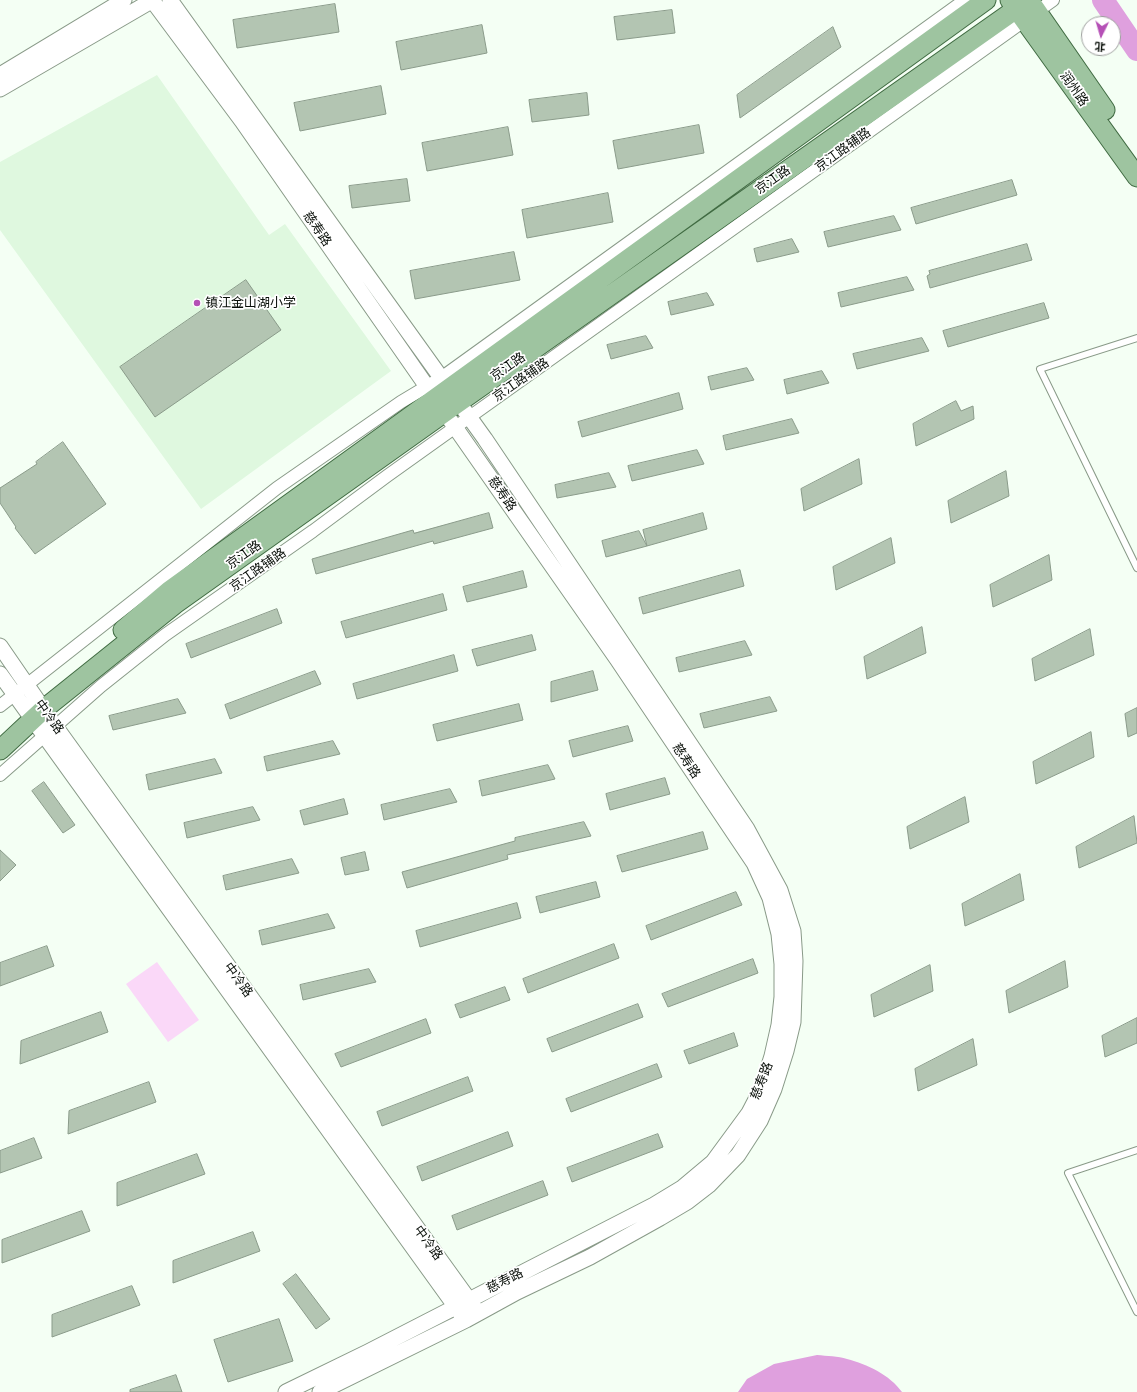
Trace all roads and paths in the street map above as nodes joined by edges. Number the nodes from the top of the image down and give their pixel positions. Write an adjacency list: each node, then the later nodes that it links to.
1 (124, 0): 8 (street)
2 (152, 0): 9 (street); 13 (street, 慈寿路)
3 (170, 0): 13 (street, 慈寿路)
4 (965, 0): 13 (street, 京江路辅路)
5 (986, 0): 13 (main road, 京江路)
6 (1053, 0): 7 (street)
7 (1025, 7): 10 (main road, 润州路); 11 (main road, 润州路); 13 (main road, 京江路)
8 (0, 75)
9 (0, 89)
10 (1137, 155)
11 (1137, 177)
12 (1137, 338): 14 (lane)
13 (448, 401): 17 (street, 京江路辅路); 20 (main road, 京江路); 21 (street, 京江路辅路); 27 (street, 慈寿路); 29 (street, 慈寿路)
14 (1137, 568)
15 (0, 646): 17 (street, 中冷路)
16 (0, 674): 18 (street, 中冷路)
17 (26, 685): 18 (street, 京江路辅路); 20 (street, 中冷路)
18 (14, 694): 19 (street, 京江路辅路); 20 (street, 中冷路)
19 (0, 706)
20 (35, 710): 21 (street, 中冷路); 22 (main road, 京江路); 23 (street, 中冷路); 24 (main road, 京江路)
21 (56, 726): 23 (street, 京江路辅路); 27 (street, 中冷路)
22 (0, 734)
23 (44, 735): 25 (street, 京江路辅路); 27 (street, 中冷路)
24 (0, 750)
25 (0, 774)
26 (1137, 1150): 28 (lane)
27 (462, 1303): 29 (street, 中冷路); 30 (street, 慈寿路)
28 (1137, 1312)
29 (472, 1316): 31 (street, 慈寿路)
30 (286, 1392)
31 (320, 1392)

